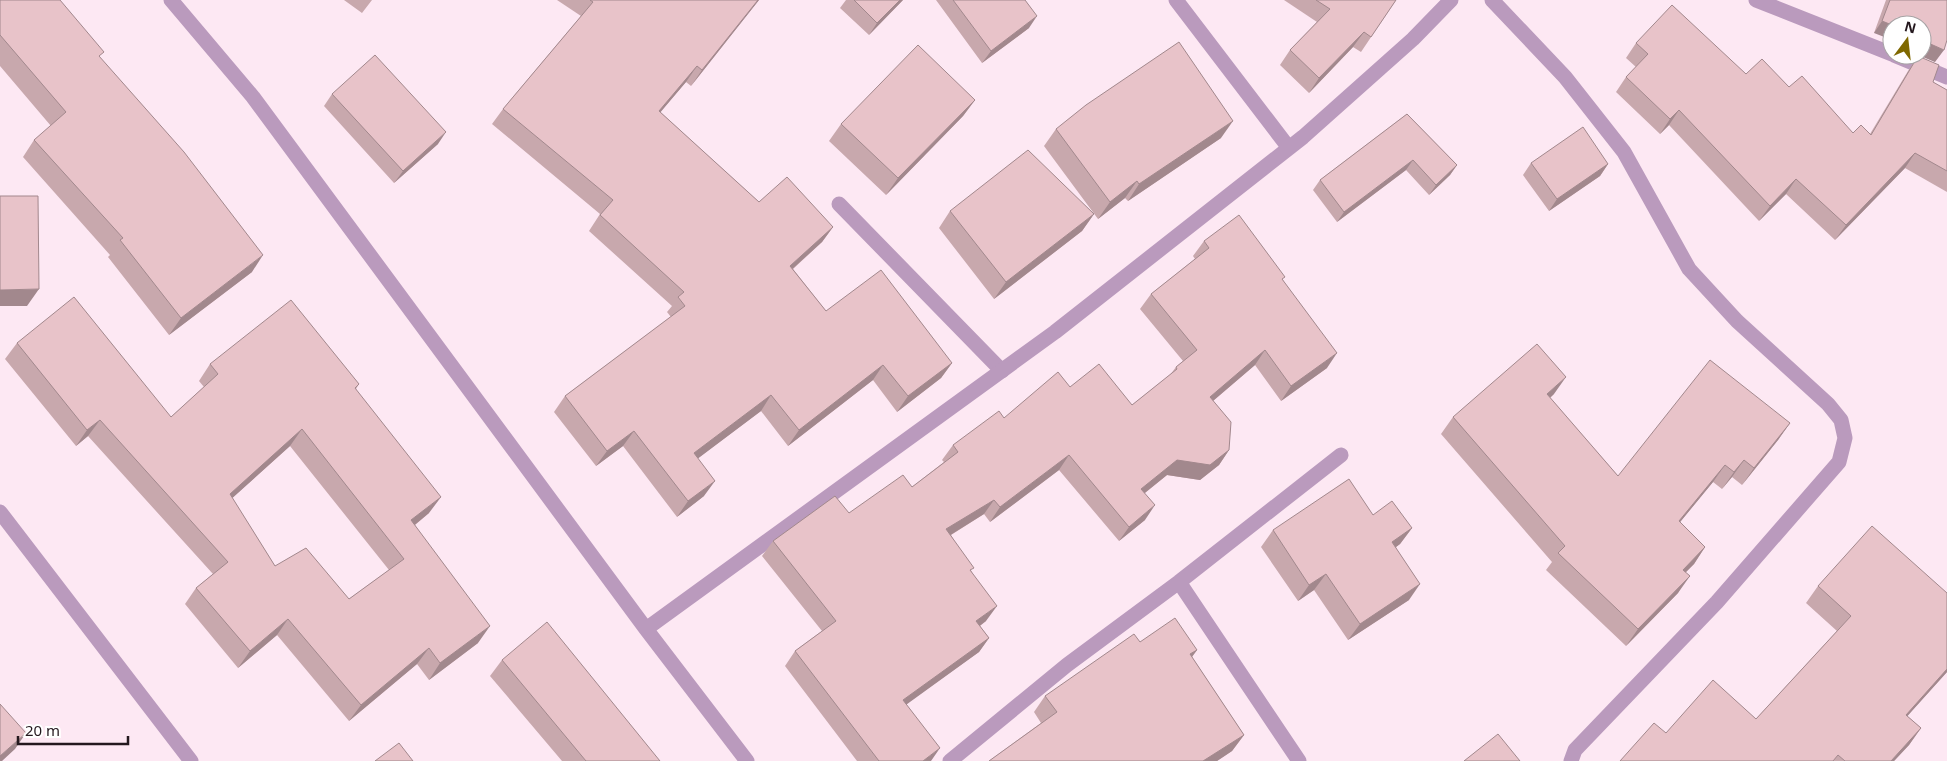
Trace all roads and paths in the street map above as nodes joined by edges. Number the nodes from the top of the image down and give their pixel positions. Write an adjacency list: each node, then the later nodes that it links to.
1 (170, 0): 15 (street)
2 (1176, 0): 9 (street)
3 (1451, 0): 9 (street)
4 (1492, 0): 20 (street)
5 (1756, 0): 6 (street)
6 (1882, 50)
7 (1919, 65): 8 (street)
8 (1947, 77)
9 (1289, 148): 11 (street)
10 (839, 204): 11 (street)
11 (1002, 371): 15 (street)
12 (1341, 455): 14 (street)
13 (0, 512): 16 (street)
14 (1179, 582): 18 (street); 19 (street)
15 (646, 629): 17 (street)
16 (191, 761)
17 (747, 761)
18 (950, 761)
19 (1299, 761)
20 (1570, 761)

